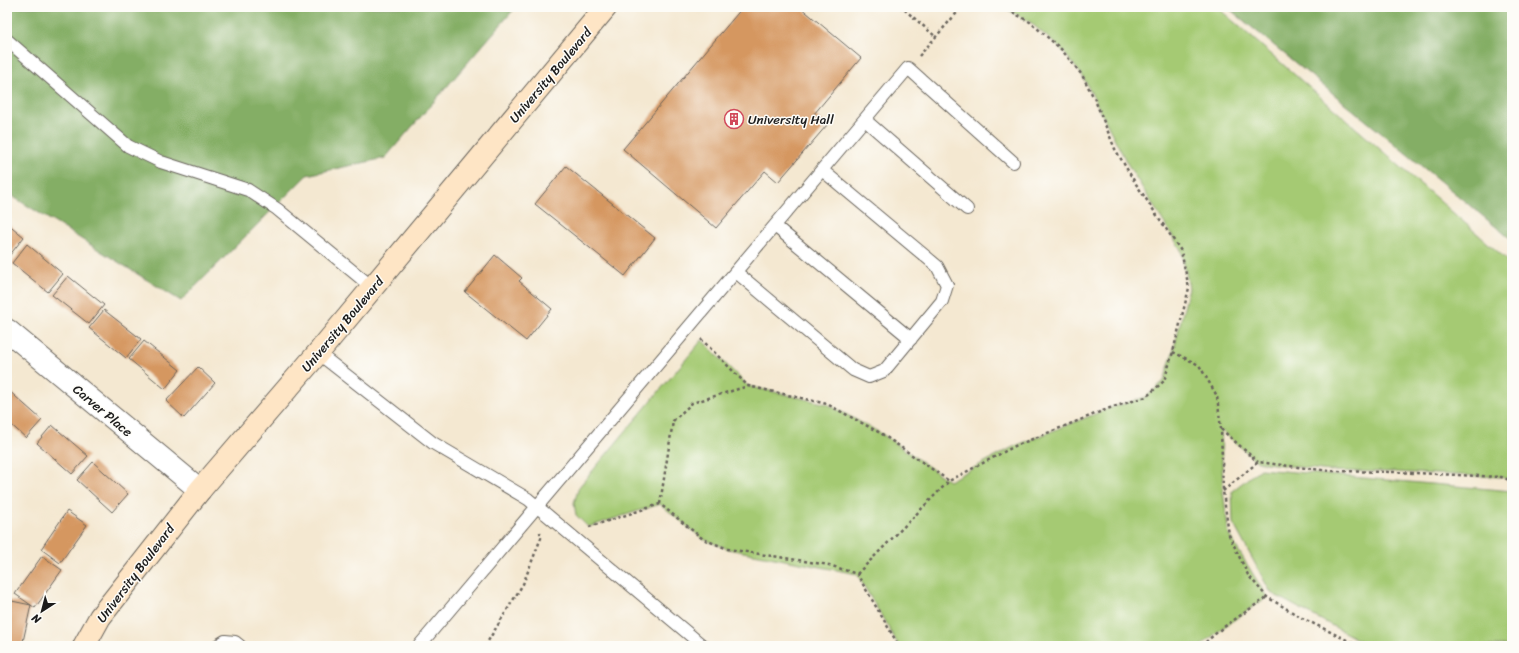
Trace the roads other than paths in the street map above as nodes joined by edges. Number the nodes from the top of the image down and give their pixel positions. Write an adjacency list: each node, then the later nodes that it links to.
1 (606, 7): 9 (street, University Boulevard)
2 (7, 40): 9 (lane)
3 (864, 120): 4 (lane); 5 (lane); 6 (lane)
4 (1013, 162)
5 (822, 170): 7 (lane); 11 (lane)
6 (967, 209)
7 (775, 226): 8 (lane); 11 (lane)
8 (736, 272): 11 (lane); 14 (lane)
9 (373, 288): 12 (street, University Boulevard)
10 (7, 330): 13 (street, Carver Place)
11 (911, 338)
12 (318, 353): 13 (street, University Boulevard); 14 (lane)
13 (200, 490): 15 (street, University Boulevard)
14 (537, 507): 18 (lane); 19 (lane)
15 (84, 646)
16 (217, 646): 17 (lane)
17 (240, 646)
18 (419, 646)
19 (703, 646)

